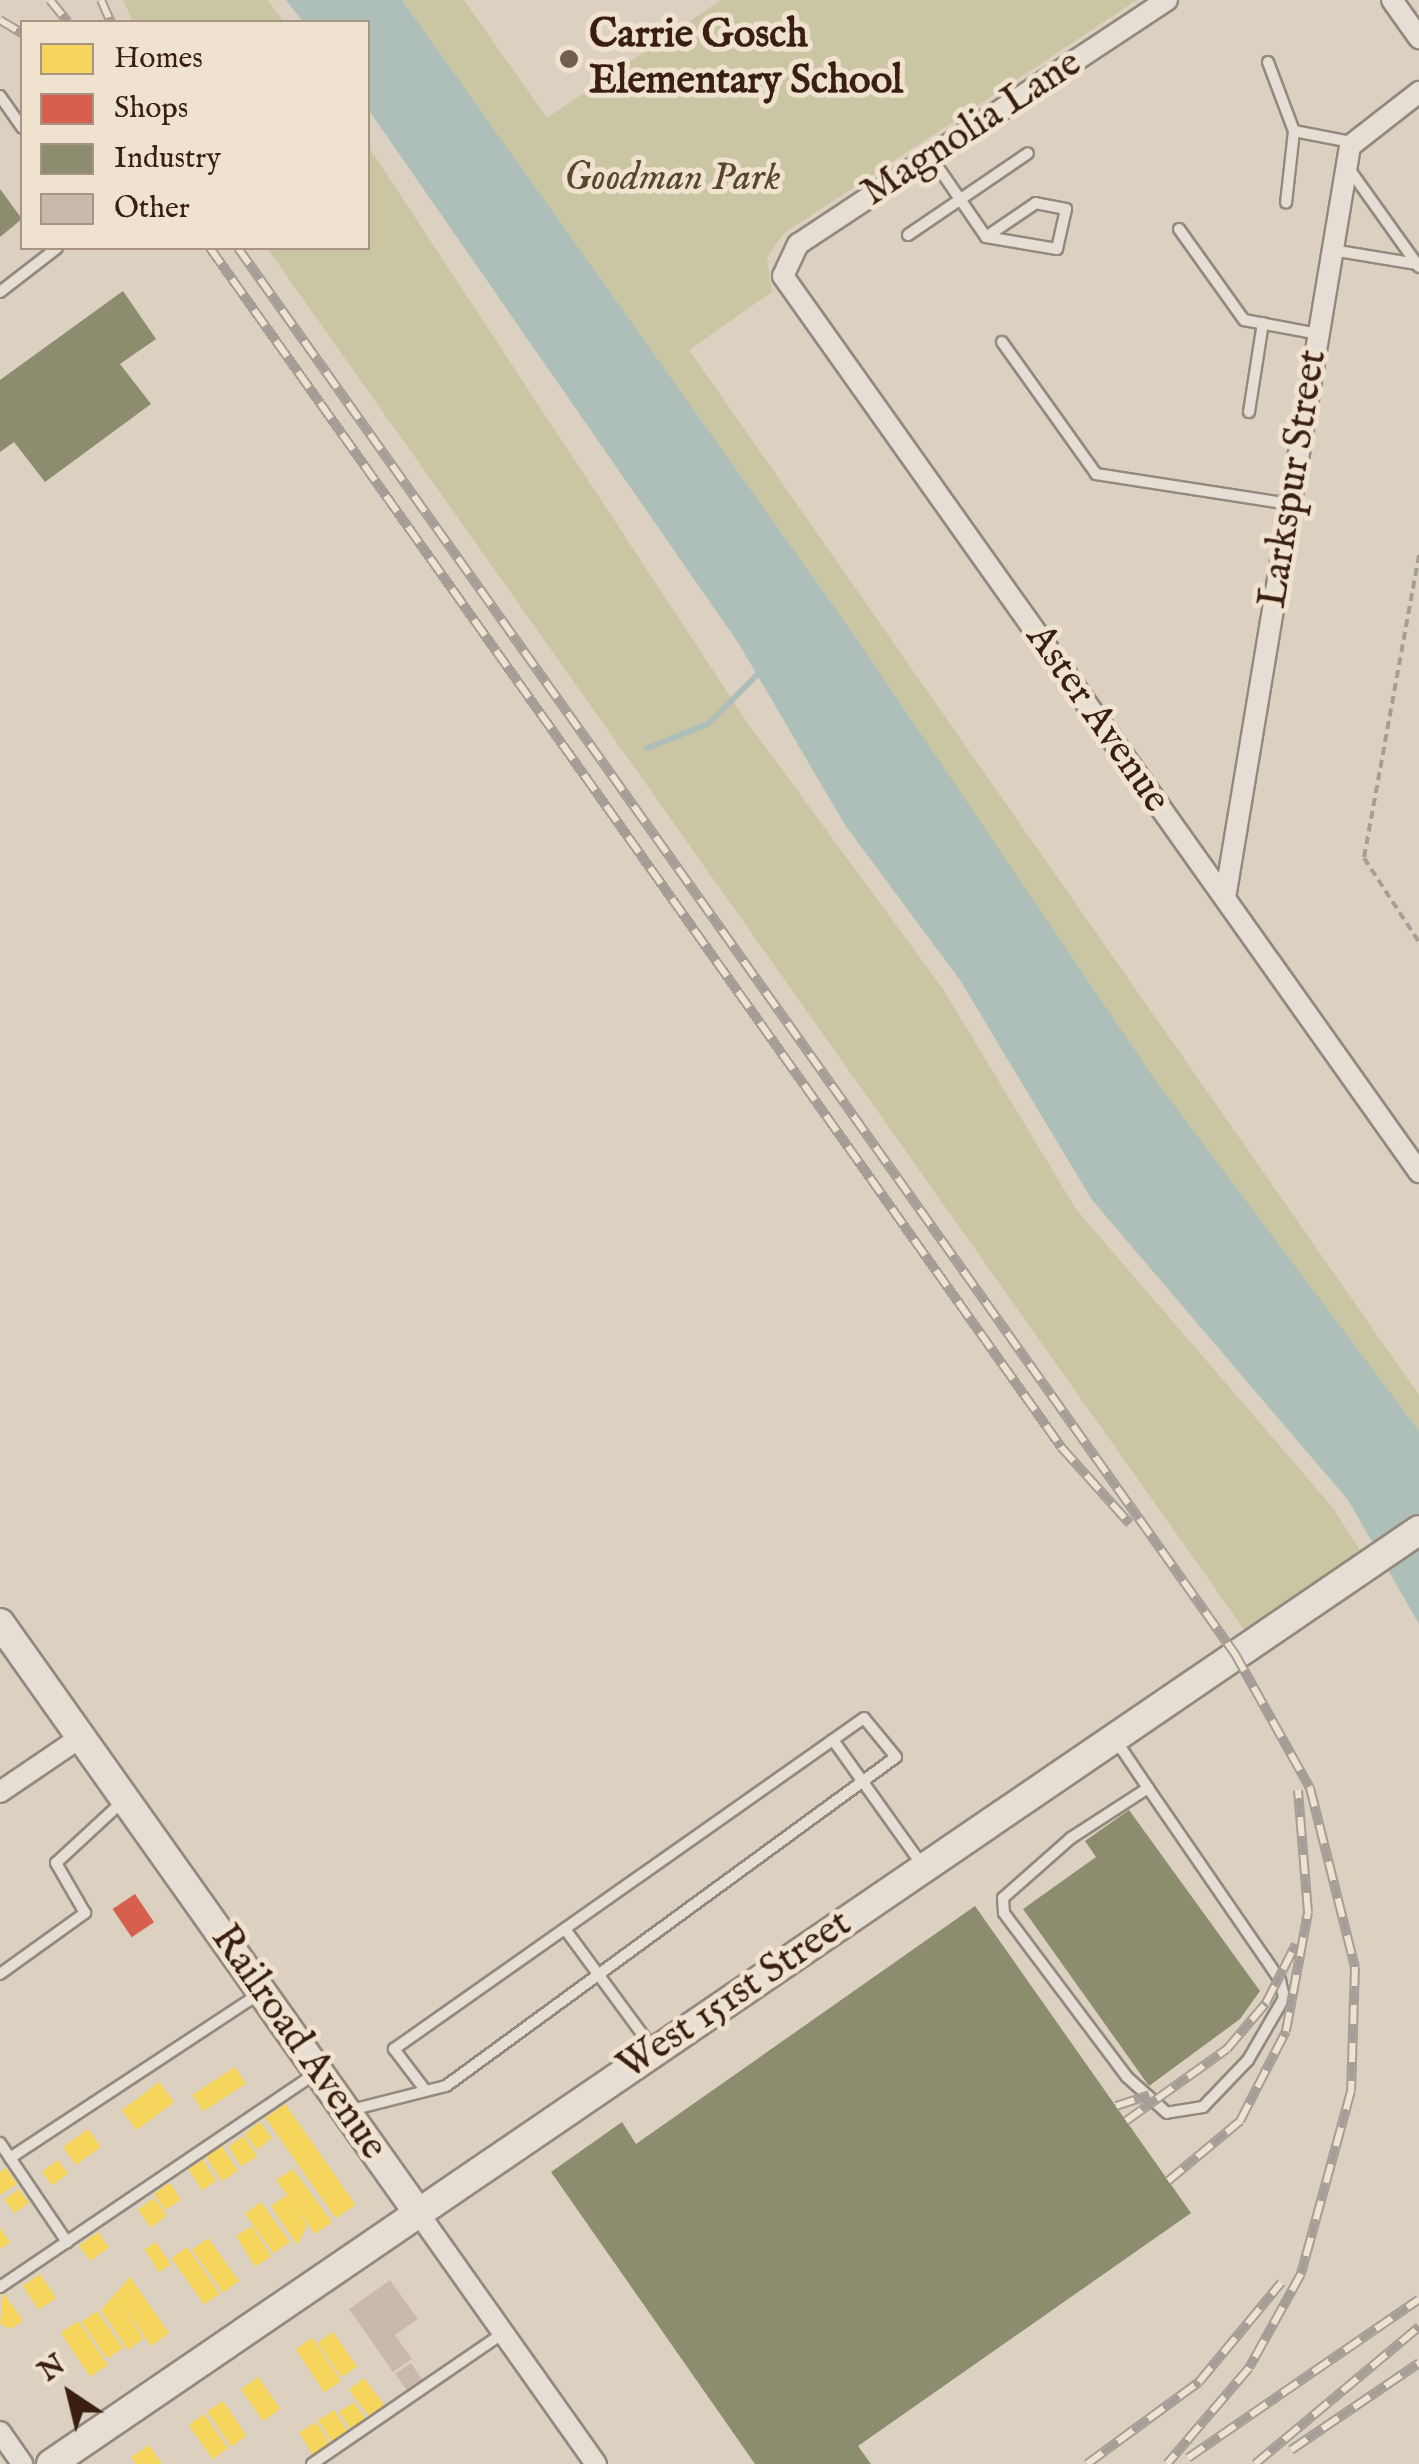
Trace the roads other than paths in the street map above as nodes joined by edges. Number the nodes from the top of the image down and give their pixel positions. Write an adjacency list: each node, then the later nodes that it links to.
1 (1167, 0): 11 (street, Magnolia Lane)
2 (1392, 0): 3 (street)
3 (1419, 38)
4 (1268, 62): 8 (lane)
5 (1419, 92): 9 (street)
6 (0, 96): 7 (lane)
7 (20, 125)
8 (1294, 130): 9 (lane); 14 (lane)
9 (1352, 142): 12 (street, Larkspur Street)
10 (1028, 153): 13 (lane)
11 (931, 156): 13 (lane); 20 (street, Magnolia Lane)
12 (1347, 165): 19 (street, Larkspur Street); 21 (lane)
13 (960, 199): 16 (lane); 17 (lane)
14 (1286, 204)
15 (1180, 229): 23 (lane)
16 (908, 234)
17 (986, 237): 17 (lane)
18 (54, 250): 22 (lane)
19 (1332, 250): 21 (lane); 24 (street, Larkspur Street)
20 (784, 262): 28 (street, Aster Avenue)
21 (1418, 265)
22 (0, 292)
23 (1263, 324): 24 (lane); 26 (lane)
24 (1318, 334): 27 (street, Larkspur Street)
25 (1002, 342): 27 (lane)
26 (1249, 412)
27 (1290, 504): 28 (street, Larkspur Street)
28 (1225, 898): 29 (street, Aster Avenue)
29 (1419, 1172)
30 (1419, 1530): 33 (street, West 151st Street)
31 (0, 1623): 32 (street, Railroad Avenue)
32 (81, 1737): 37 (street); 38 (street, Railroad Avenue)
33 (1113, 1737): 36 (lane); 39 (street, West 151st Street)
34 (832, 1740): 35 (lane); 35 (lane); 40 (lane)
35 (862, 1782): 39 (lane); 42 (lane)
36 (1148, 1788): 36 (lane)
37 (0, 1792)
38 (125, 1799): 41 (lane); 43 (street, Railroad Avenue)
39 (923, 1867): 44 (street, West 151st Street)
40 (565, 1929): 42 (lane); 46 (lane)
41 (0, 1974)
42 (599, 1974): 44 (lane); 46 (lane)
43 (262, 1992): 45 (street, Railroad Avenue); 49 (lane)
44 (654, 2051): 50 (street, West 151st Street)
45 (318, 2072): 47 (street, Railroad Avenue); 51 (lane)
46 (422, 2087): 47 (lane)
47 (346, 2111): 50 (street, Railroad Avenue)
48 (0, 2143): 49 (lane)
49 (10, 2158): 51 (lane)
50 (419, 2214): 53 (street, Railroad Avenue); 56 (street, West 151st Street)
51 (67, 2242): 52 (lane)
52 (0, 2286)
53 (503, 2334): 57 (lane); 58 (street, Railroad Avenue)
54 (0, 2432): 55 (street)
55 (22, 2464)
56 (51, 2464)
57 (312, 2464)
58 (596, 2464)

